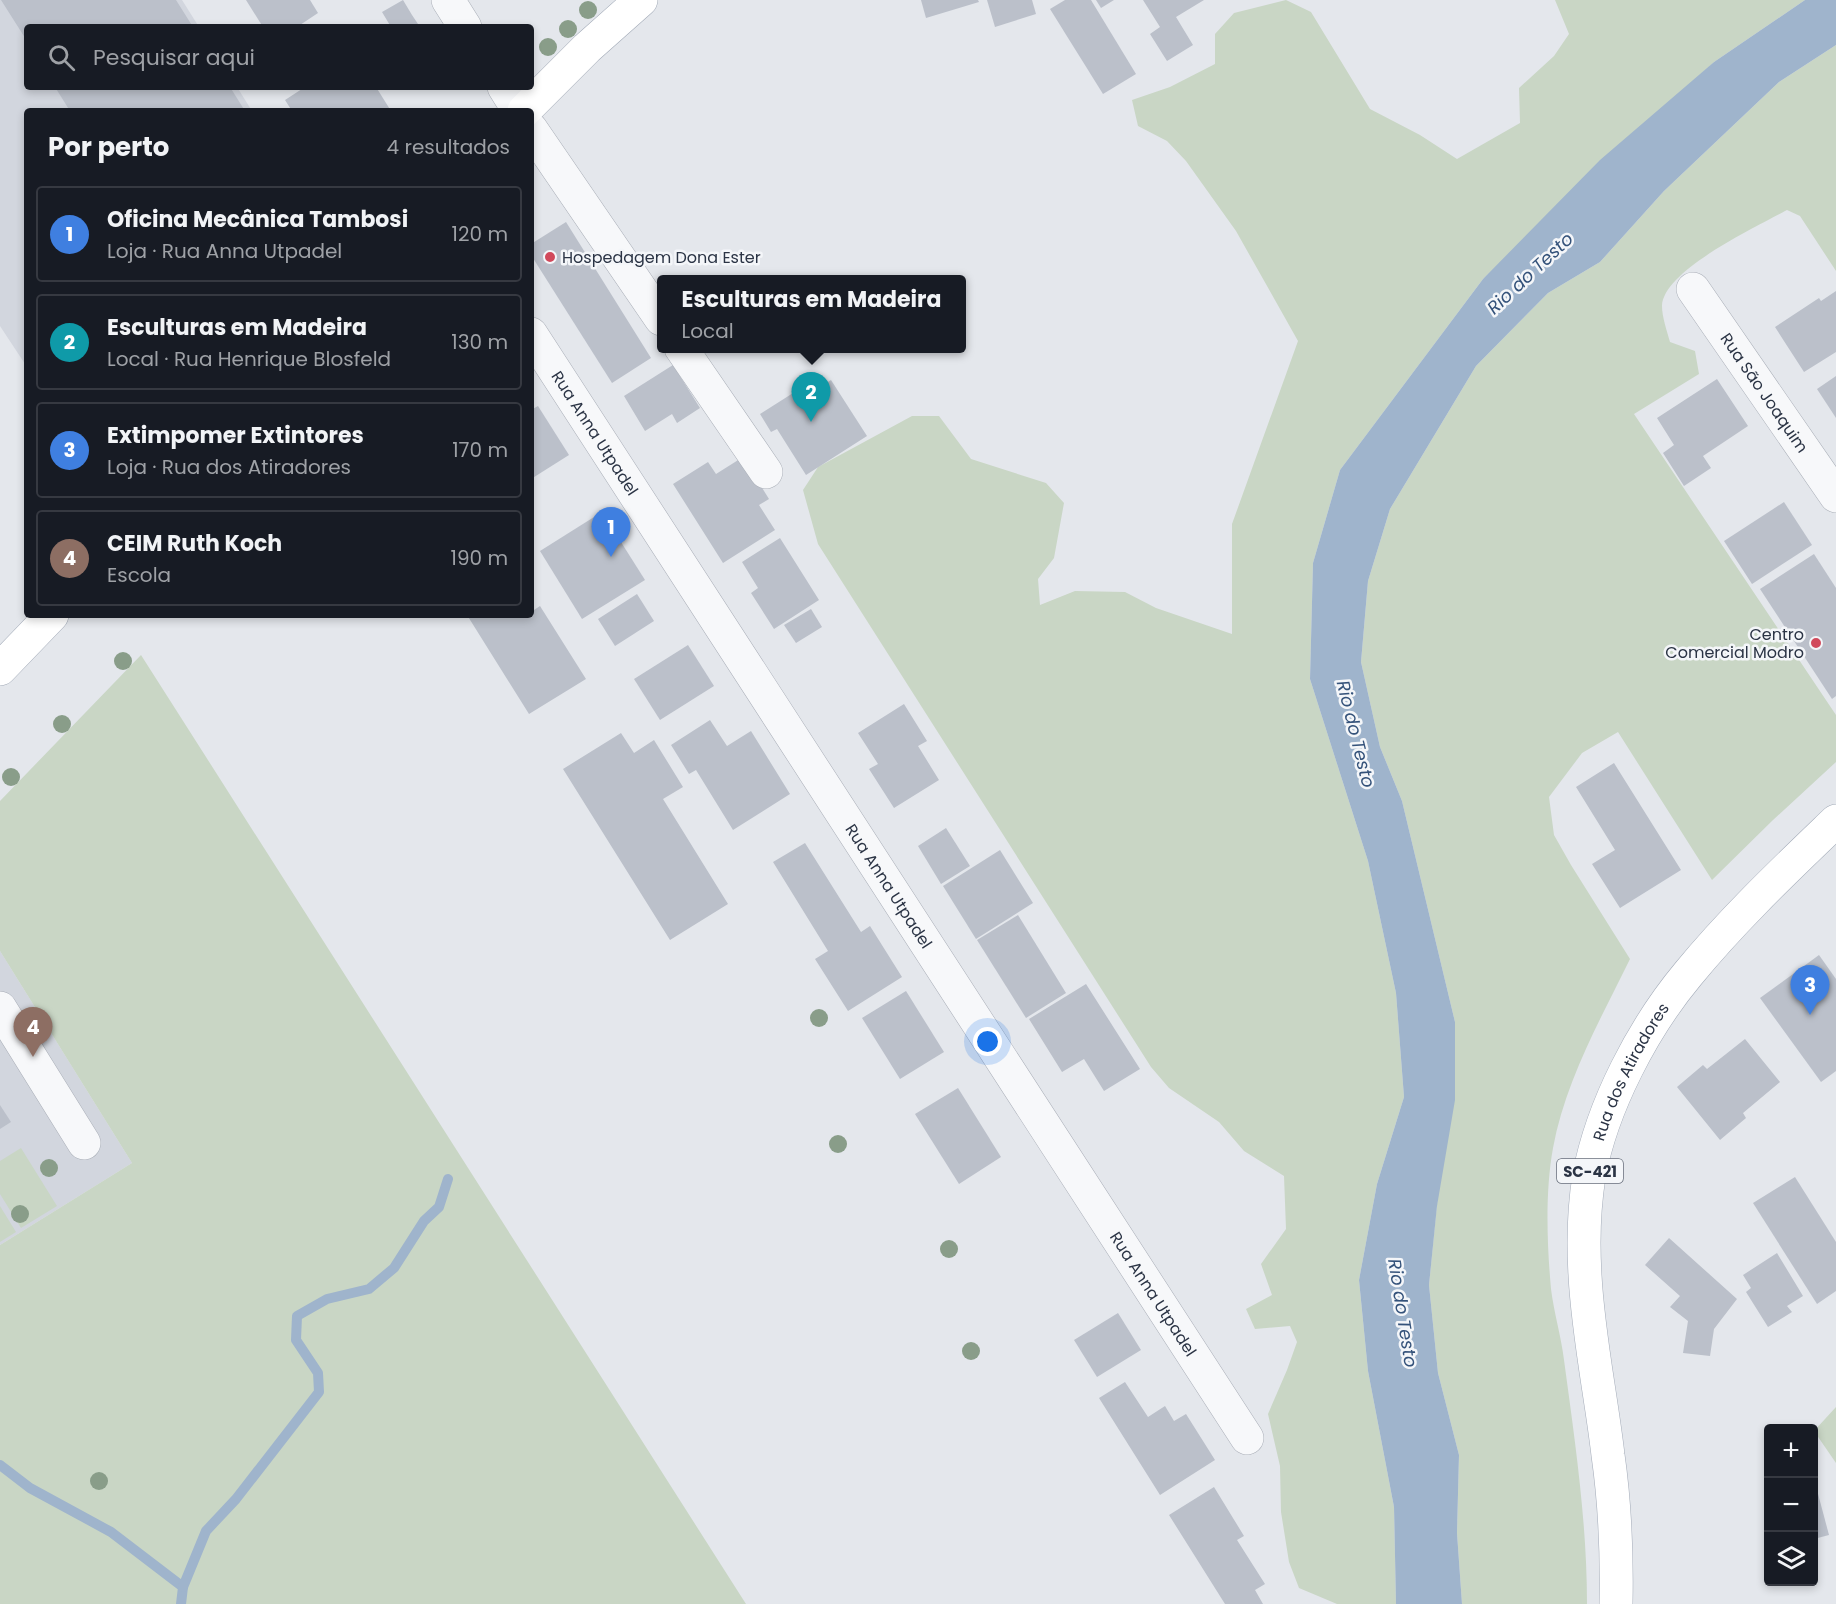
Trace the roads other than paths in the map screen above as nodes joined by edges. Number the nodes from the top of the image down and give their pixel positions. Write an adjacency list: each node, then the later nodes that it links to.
1 (448, 0): 5 (street)
2 (641, 0): 4 (main road)
3 (667, 0): 4 (main road)
4 (618, 22): 8 (main road)
5 (463, 24)
6 (506, 90): 7 (street)
7 (519, 108)
8 (524, 108)
9 (534, 133): 11 (street)
10 (1693, 289): 15 (street, Rua São Joaquim)
11 (657, 313)
12 (534, 339): 21 (street, Rua Anna Utpadel)
13 (684, 353): 14 (street)
14 (766, 472)
15 (1836, 496)
16 (49, 618): 17 (main road)
17 (0, 669)
18 (1836, 821): 22 (main road, Rua dos Atiradores / SC-421)
19 (0, 1008): 20 (street)
20 (84, 1143)
21 (1247, 1438)
22 (1616, 1604)

